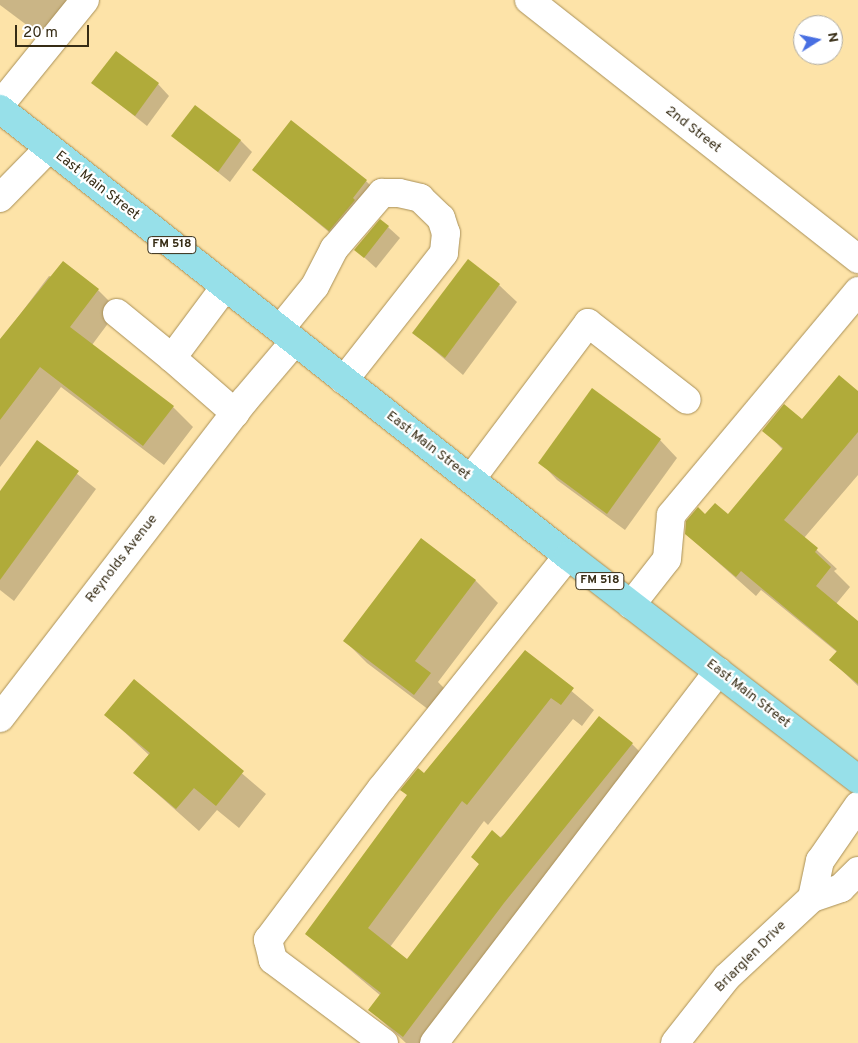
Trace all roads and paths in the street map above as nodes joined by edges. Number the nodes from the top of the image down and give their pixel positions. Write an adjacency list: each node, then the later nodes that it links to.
1 (85, 0): 3 (street)
2 (529, 0): 7 (street, 2nd Street)
3 (0, 105)
4 (0, 109): 5 (main road, East Main Street / FM 518)
5 (49, 148): 6 (street); 8 (main road, East Main Street / FM 518)
6 (0, 198)
7 (858, 259)
8 (225, 287): 11 (main road, East Main Street / FM 518); 12 (street)
9 (858, 291): 18 (street)
10 (117, 313): 12 (street)
11 (287, 335): 13 (main road, East Main Street / FM 518); 13 (street, Reynolds Avenue); 15 (street, Reynolds Avenue)
12 (172, 358): 15 (street)
13 (344, 380): 16 (main road, East Main Street / FM 518)
14 (687, 400): 16 (street)
15 (240, 406): 20 (street, Reynolds Avenue)
16 (471, 479): 17 (main road, East Main Street / FM 518)
17 (568, 556): 18 (main road, East Main Street / FM 518); 25 (street)
18 (631, 605): 19 (main road, East Main Street / FM 518)
19 (718, 671): 21 (main road, East Main Street / FM 518); 26 (street)
20 (0, 718)
21 (858, 779)
22 (858, 806): 24 (street)
23 (858, 871): 24 (street, Briarglen Drive)
24 (812, 898): 27 (street, Briarglen Drive)
25 (384, 1043)
26 (434, 1043)
27 (675, 1043)

